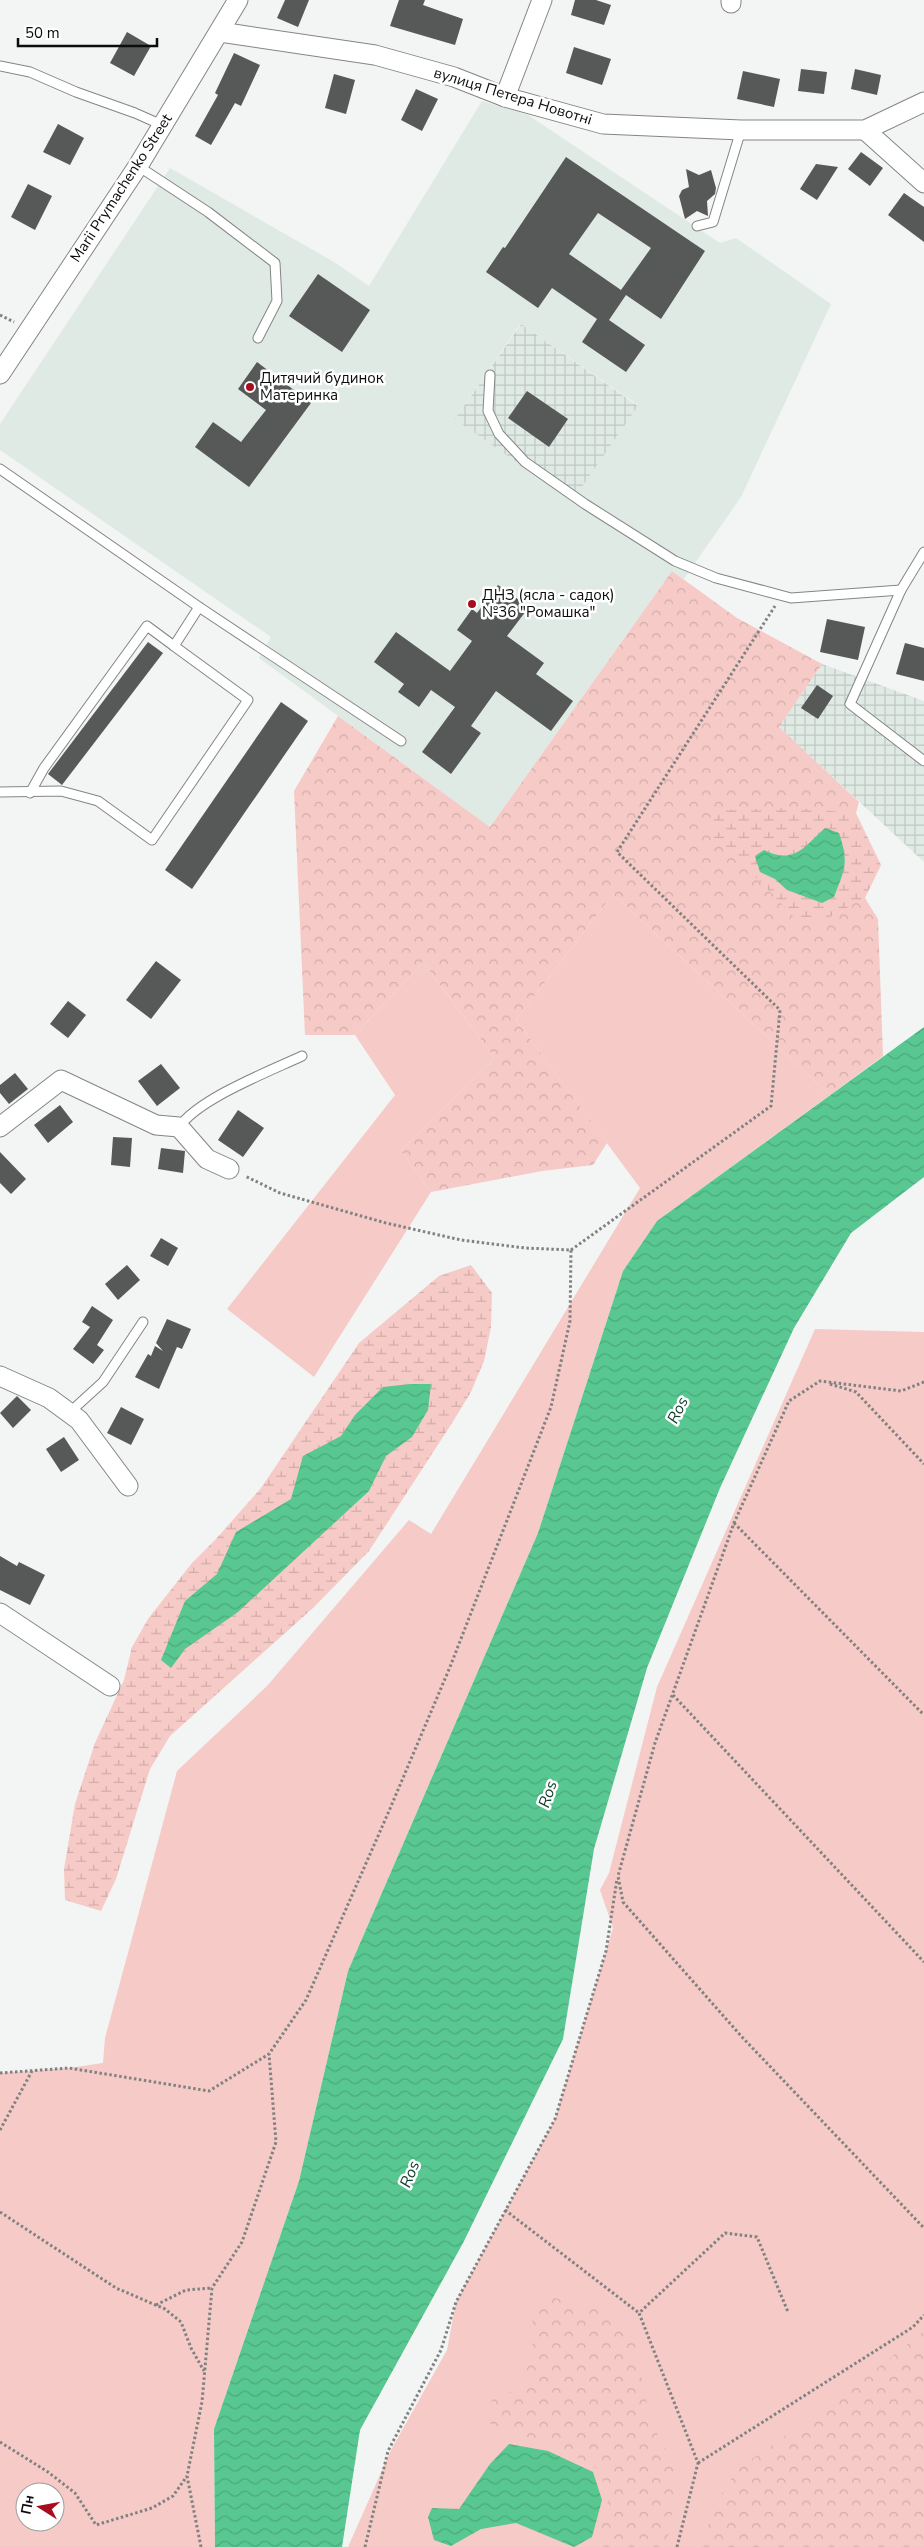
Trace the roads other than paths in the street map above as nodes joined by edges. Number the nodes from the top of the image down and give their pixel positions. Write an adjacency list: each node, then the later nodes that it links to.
1 (238, 0): 3 (street, Marii Prymachenko Street)
2 (542, 0): 5 (street)
3 (220, 32): 5 (street, вулиця Петера Новотні); 7 (street, Marii Prymachenko Street)
4 (0, 66): 7 (lane)
5 (505, 97): 8 (street, вулиця Петера Новотні)
6 (924, 102): 9 (street, вулиця Петера Новотні)
7 (162, 125): 10 (street, Marii Prymachenko Street)
8 (741, 130): 9 (street, вулиця Петера Новотні); 12 (lane)
9 (865, 130): 11 (street)
10 (138, 166): 13 (lane); 14 (street, Marii Prymachenko Street)
11 (924, 183)
12 (697, 226)
13 (258, 338)
14 (0, 374)
15 (490, 376): 18 (lane)
16 (0, 469): 19 (lane)
17 (924, 552): 18 (lane)
18 (901, 590): 22 (lane)
19 (199, 607): 20 (lane); 21 (lane)
20 (174, 646): 24 (lane); 24 (lane)
21 (401, 741)
22 (924, 761)
23 (0, 792): 24 (lane)
24 (30, 793)
25 (302, 1056): 27 (lane)
26 (0, 1127): 27 (street)
27 (179, 1127): 28 (street)
28 (229, 1169)
29 (143, 1322): 31 (lane)
30 (0, 1376): 31 (street)
31 (70, 1413): 32 (street)
32 (128, 1486)
33 (0, 1613): 34 (street)
34 (110, 1686)

